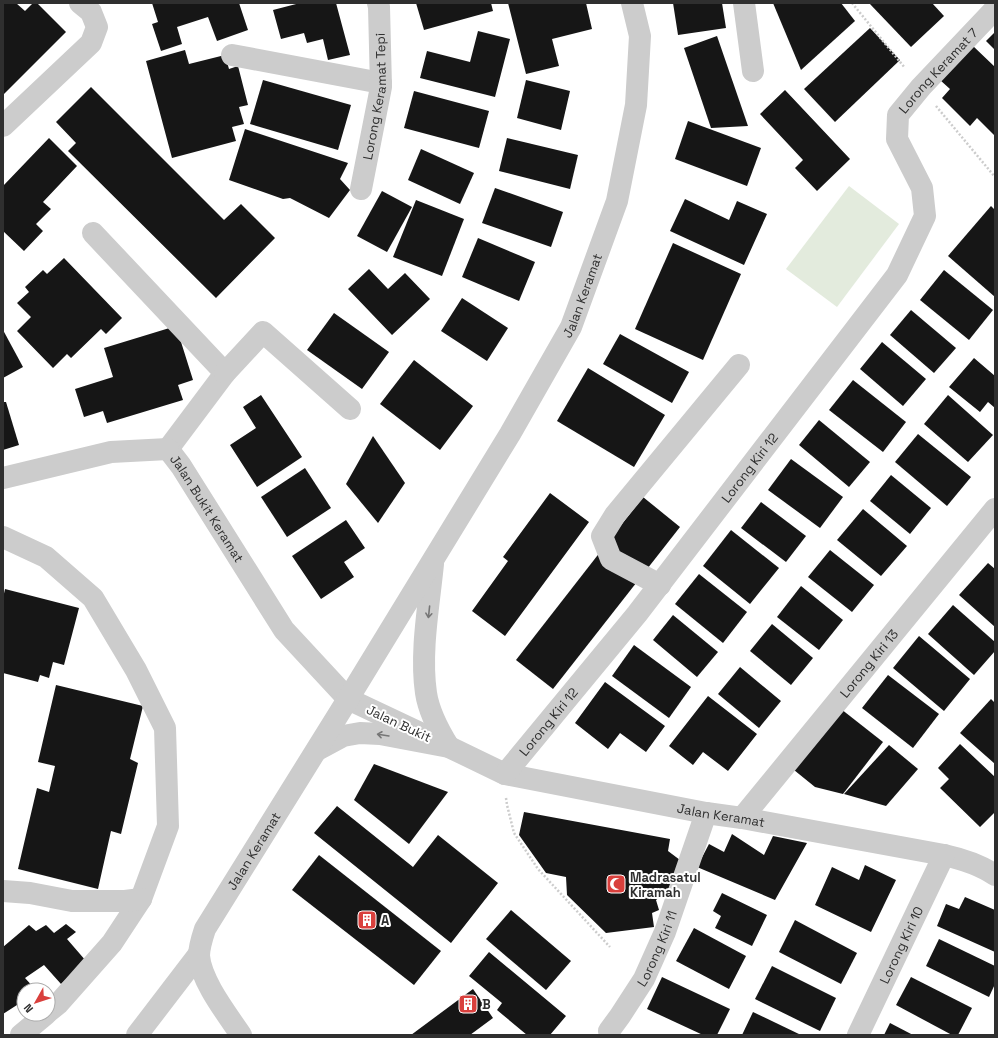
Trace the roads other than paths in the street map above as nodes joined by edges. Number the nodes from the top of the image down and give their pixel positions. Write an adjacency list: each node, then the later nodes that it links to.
1 (80, 3): 9 (street)
2 (378, 3): 8 (street, Lorong Keramat Tepi)
3 (632, 3): 20 (street, Jalan Keramat)
4 (744, 3): 7 (street)
5 (995, 9): 10 (street, Lorong Keramat 7)
6 (232, 55): 8 (street)
7 (753, 71)
8 (381, 83): 11 (street, Lorong Keramat Tepi)
9 (3, 126)
10 (897, 139): 21 (street, Lorong Kiri 12)
11 (361, 189)
12 (93, 234): 14 (street)
13 (739, 365): 21 (street)
14 (225, 373): 15 (street); 16 (street)
15 (350, 409)
16 (168, 449): 17 (street, Jalan Bukit Keramat); 22 (street, Jalan Bukit Keramat)
17 (3, 478)
18 (995, 509): 27 (street, Lorong Kiri 13)
19 (3, 537): 31 (street)
20 (434, 559): 22 (street, Jalan Keramat); 23 (street, Jalan Keramat, one-way to 23)
21 (660, 585): 25 (street, Lorong Kiri 12)
22 (348, 700): 23 (street, Jalan Bukit); 24 (street, Jalan Keramat)
23 (449, 747): 24 (street, Jalan Keramat, one-way to 24); 25 (street, Jalan Keramat)
24 (316, 750): 32 (street, Jalan Keramat)
25 (505, 774): 26 (street, Jalan Keramat)
26 (706, 813): 27 (street, Jalan Keramat); 35 (street, Lorong Kiri 11)
27 (742, 818): 28 (street, Jalan Keramat)
28 (944, 855): 29 (street, Jalan Keramat); 39 (street, Lorong Kiri 10)
29 (992, 868)
30 (3, 891): 31 (street)
31 (141, 899): 33 (street)
32 (199, 954): 37 (street); 38 (street)
33 (56, 1006)
34 (36, 1022): 36 (street)
35 (609, 1030)
36 (21, 1035)
37 (137, 1035)
38 (241, 1035)
39 (858, 1035)

